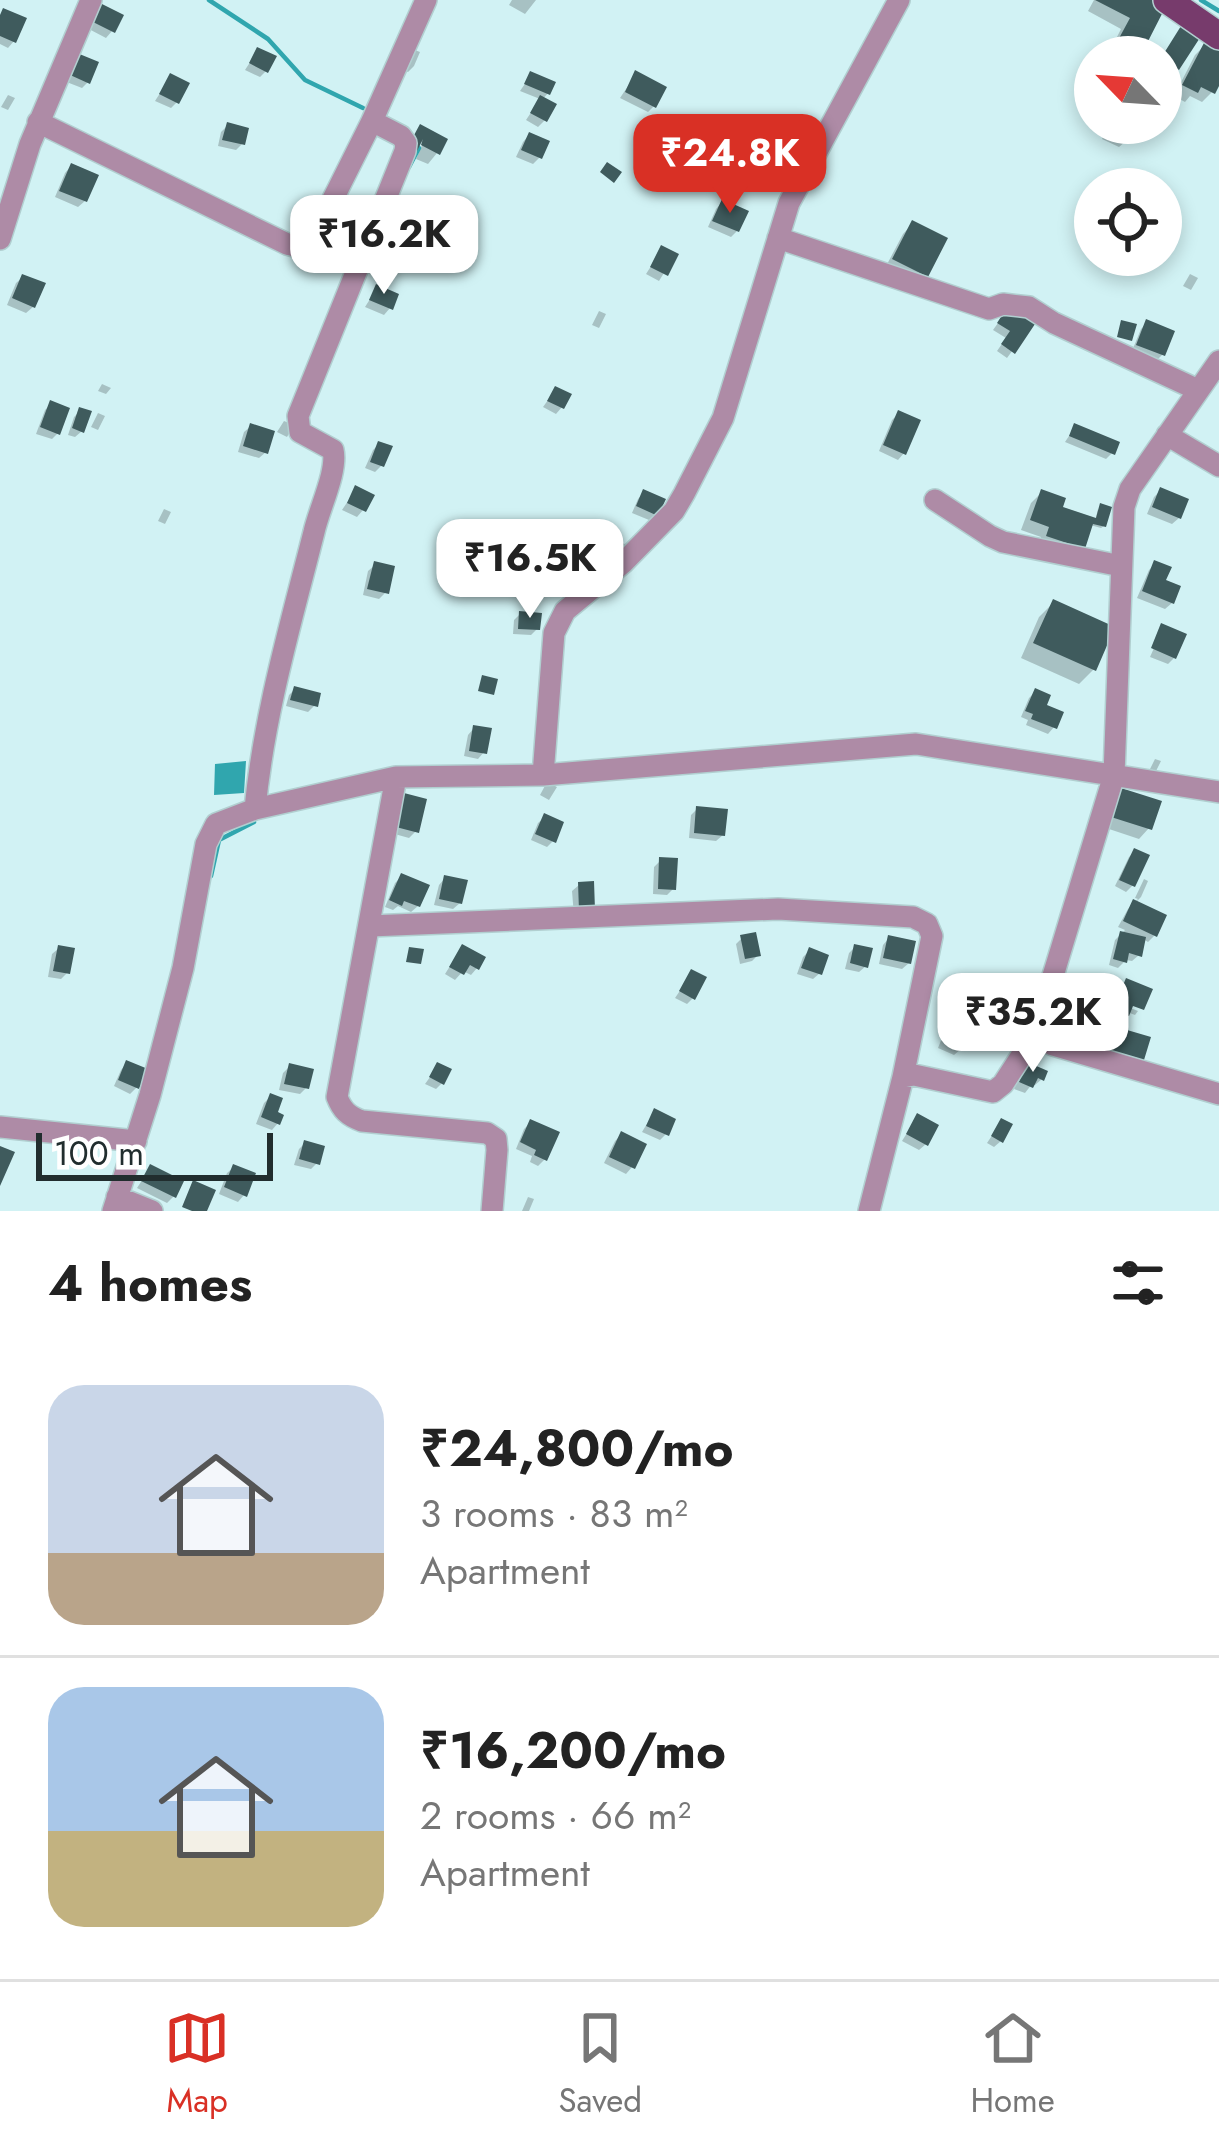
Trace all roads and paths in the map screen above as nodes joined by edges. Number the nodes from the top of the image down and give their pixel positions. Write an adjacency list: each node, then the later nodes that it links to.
1 (91, 0): 7 (street)
2 (426, 0): 6 (street)
3 (899, 0): 8 (street)
4 (1167, 0): 5 (main road)
5 (1219, 36)
6 (372, 121): 7 (street); 20 (street)
7 (38, 122): 9 (street)
8 (778, 238): 11 (street); 16 (street)
9 (0, 239)
10 (1219, 361): 11 (street)
11 (1198, 390): 12 (street)
12 (1167, 435): 13 (street); 15 (street)
13 (1219, 466)
14 (935, 500): 15 (street)
15 (1121, 566): 17 (street)
16 (543, 775): 17 (street); 18 (street)
17 (1114, 775): 19 (street); 22 (street)
18 (396, 777): 20 (street); 21 (street)
19 (1219, 792)
20 (255, 808): 26 (street)
21 (370, 926): 23 (street); 29 (street)
22 (1035, 1035): 23 (street); 24 (street)
23 (903, 1077): 30 (street)
24 (1219, 1094)
25 (0, 1127): 26 (street)
26 (136, 1141): 27 (street)
27 (115, 1204): 28 (street)
28 (152, 1211)
29 (492, 1211)
30 (868, 1211)

